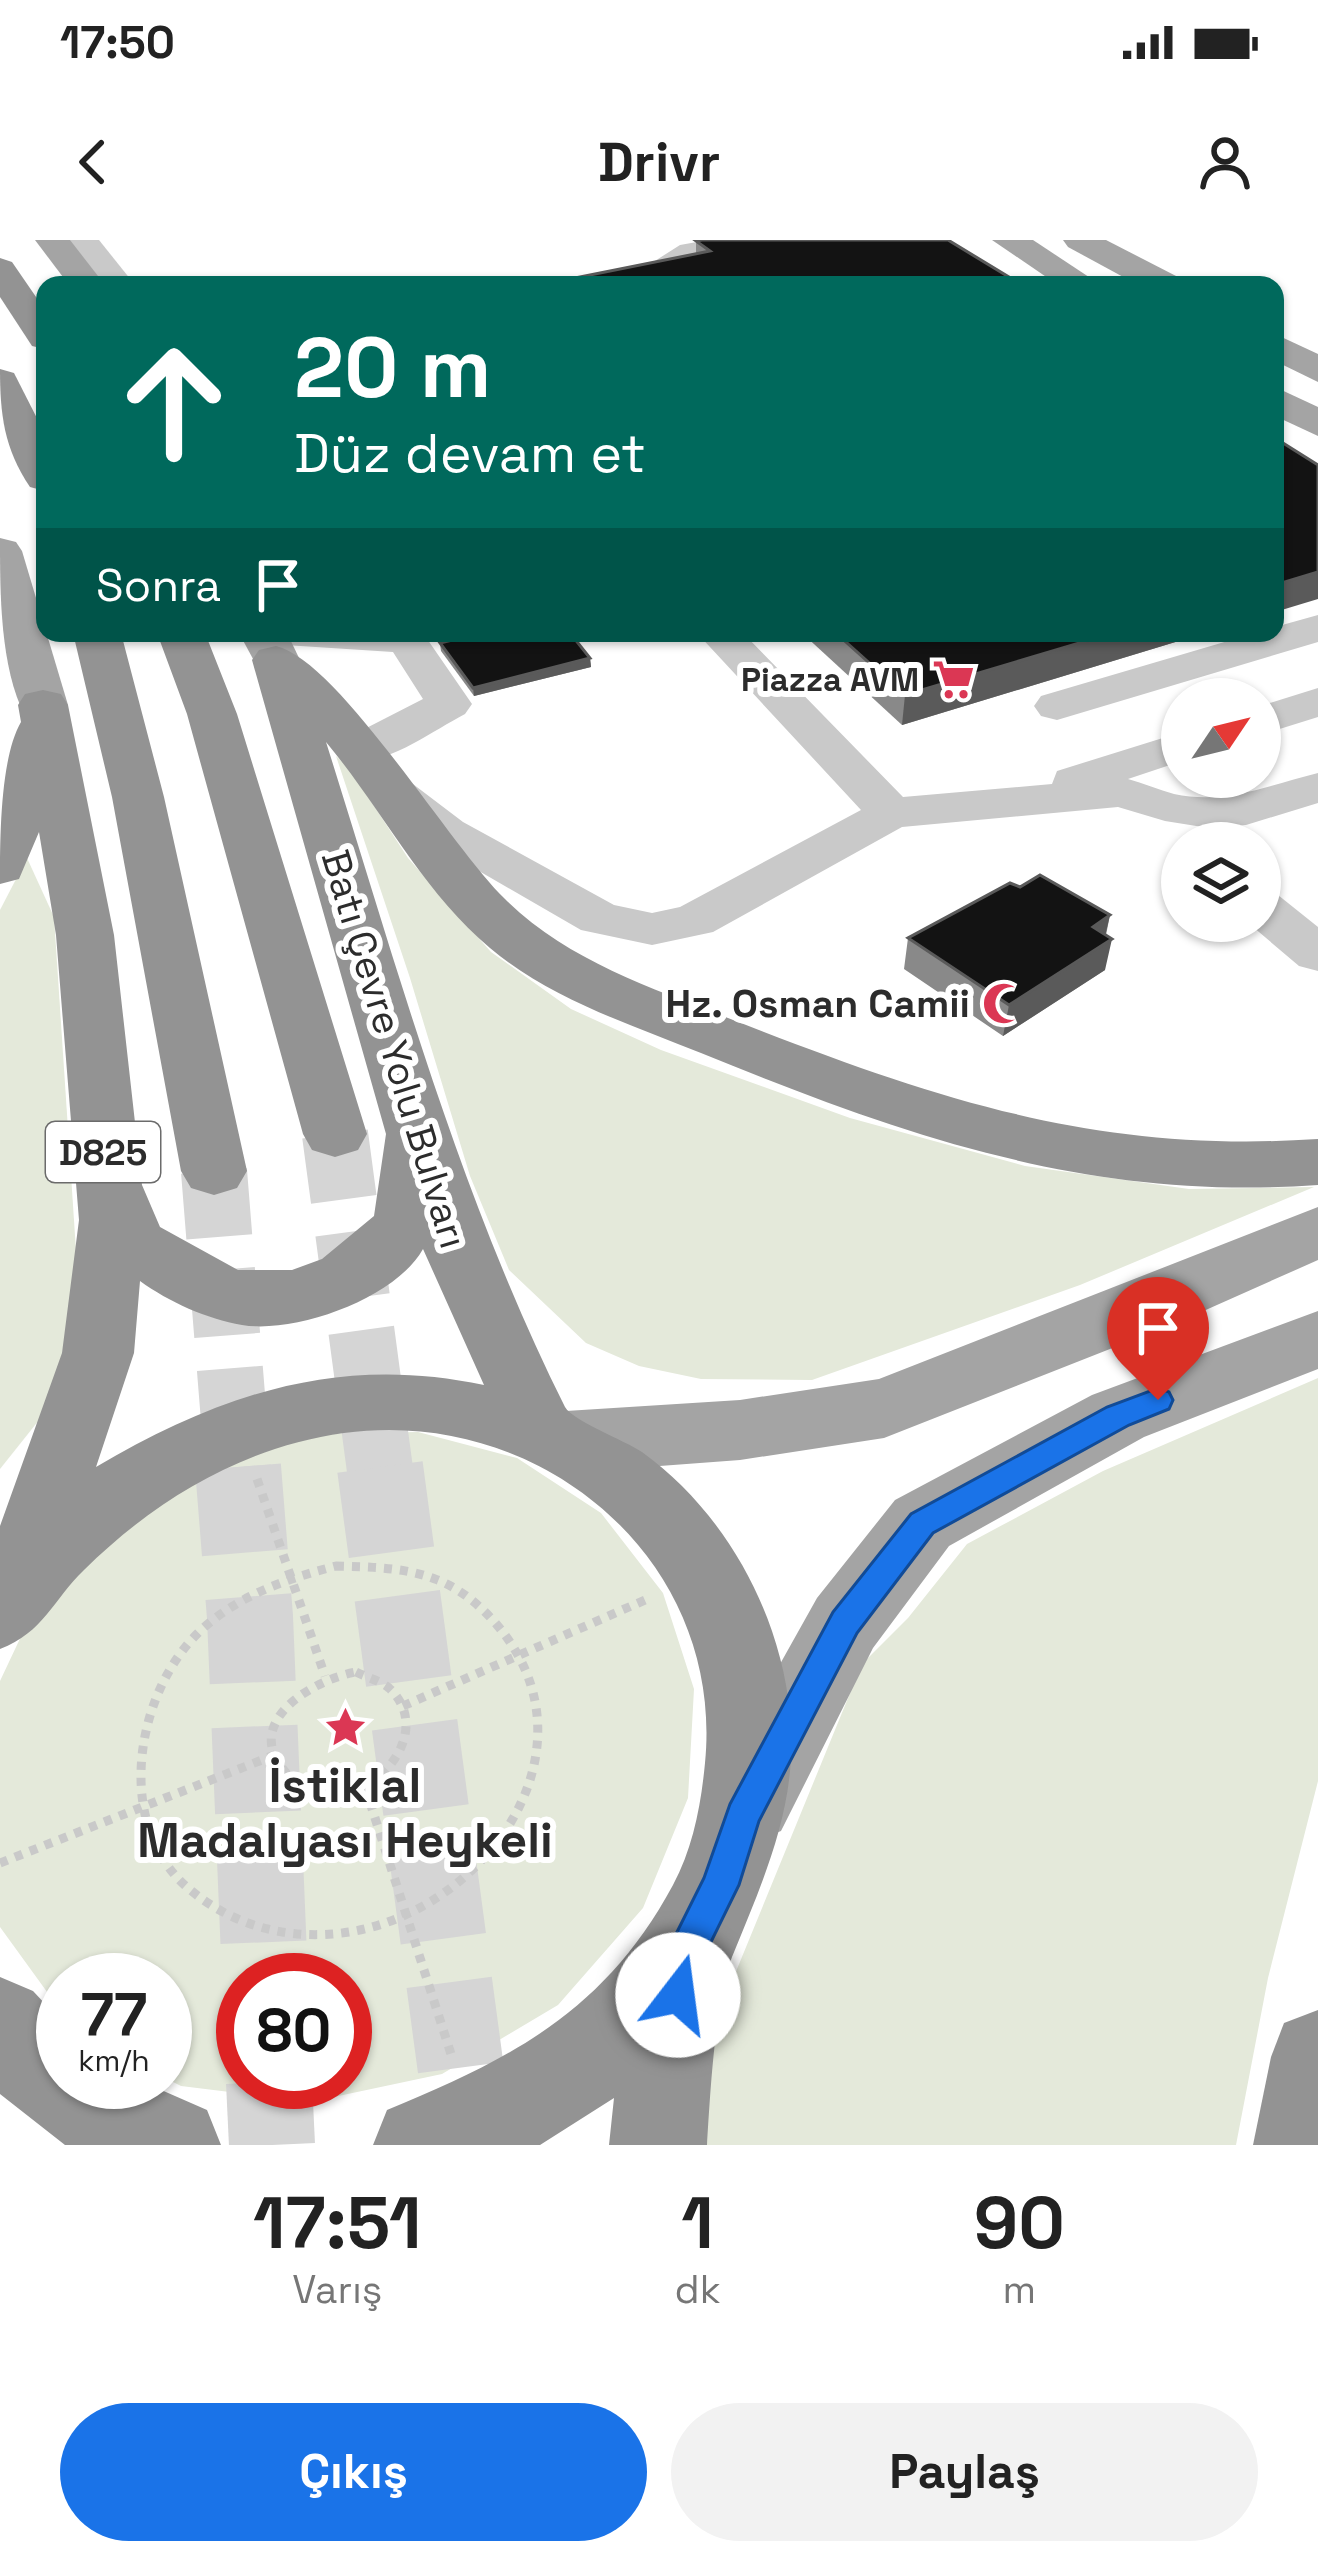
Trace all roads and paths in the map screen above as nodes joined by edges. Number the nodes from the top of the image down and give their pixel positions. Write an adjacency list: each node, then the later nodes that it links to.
1 (52, 240): 8 (main road)
2 (83, 240): 9 (street)
3 (768, 240): 6 (street)
4 (1009, 240): 10 (main road)
5 (1080, 240): 11 (main road)
6 (663, 266)
7 (0, 269): 12 (highway)
8 (80, 276)
9 (112, 276)
10 (1068, 276)
11 (1148, 276)
12 (36, 324)
13 (1284, 350): 14 (main road)
14 (1318, 370)
15 (0, 381): 18 (highway)
16 (1284, 404): 17 (main road)
17 (1318, 424)
18 (36, 459)
19 (0, 551): 30 (main road, D825)
20 (1318, 628): 21 (street)
21 (1284, 638)
22 (99, 642): 46 (highway)
23 (184, 642): 44 (highway, Batı Çevre Yolu Bulvarı)
24 (285, 642): 43 (highway, Batı Çevre Yolu Bulvarı)
25 (286, 642): 34 (highway)
26 (408, 642): 34 (street)
27 (727, 642): 38 (street)
28 (1271, 642): 31 (street)
29 (1318, 702): 32 (street)
30 (43, 705): 40 (highway, D825); 47 (highway, D825)
31 (1057, 706)
32 (1281, 714)
33 (1161, 753): 37 (street)
34 (374, 769): 38 (street); 45 (highway)
35 (1318, 787): 36 (street)
36 (1122, 792): 37 (street); 39 (street)
37 (1027, 799): 38 (street)
38 (891, 813)
39 (1161, 824)
40 (0, 867)
41 (1281, 923): 42 (street)
42 (1318, 954)
43 (415, 1126): 47 (highway); 50 (highway, Batı Çevre Yolu Bulvarı)
44 (335, 1134)
45 (1318, 1162)
46 (214, 1171)
47 (106, 1178): 54 (highway, D825)
48 (1318, 1232): 50 (main road)
49 (1318, 1339): 61 (main road)
50 (552, 1436): 54 (highway); 61 (highway)
51 (255, 1475): 52 (path)
52 (291, 1578): 55 (path); 56 (path); 60 (path)
53 (663, 1593): 55 (path)
54 (9, 1601)
55 (520, 1655): 57 (path); 63 (path)
56 (325, 1676): 57 (path); 58 (path)
57 (403, 1706): 59 (path)
58 (277, 1754): 59 (path); 60 (path)
59 (364, 1787): 63 (path)
60 (145, 1807): 62 (path); 63 (path)
61 (742, 1816): 64 (highway)
62 (0, 1862)
63 (406, 1916): 67 (path)
64 (686, 1952): 69 (highway); 70 (highway)
65 (0, 2024): 68 (highway)
66 (1318, 2056): 71 (highway)
67 (455, 2066)
68 (104, 2116)
69 (422, 2145)
70 (658, 2145)
71 (1302, 2145)

